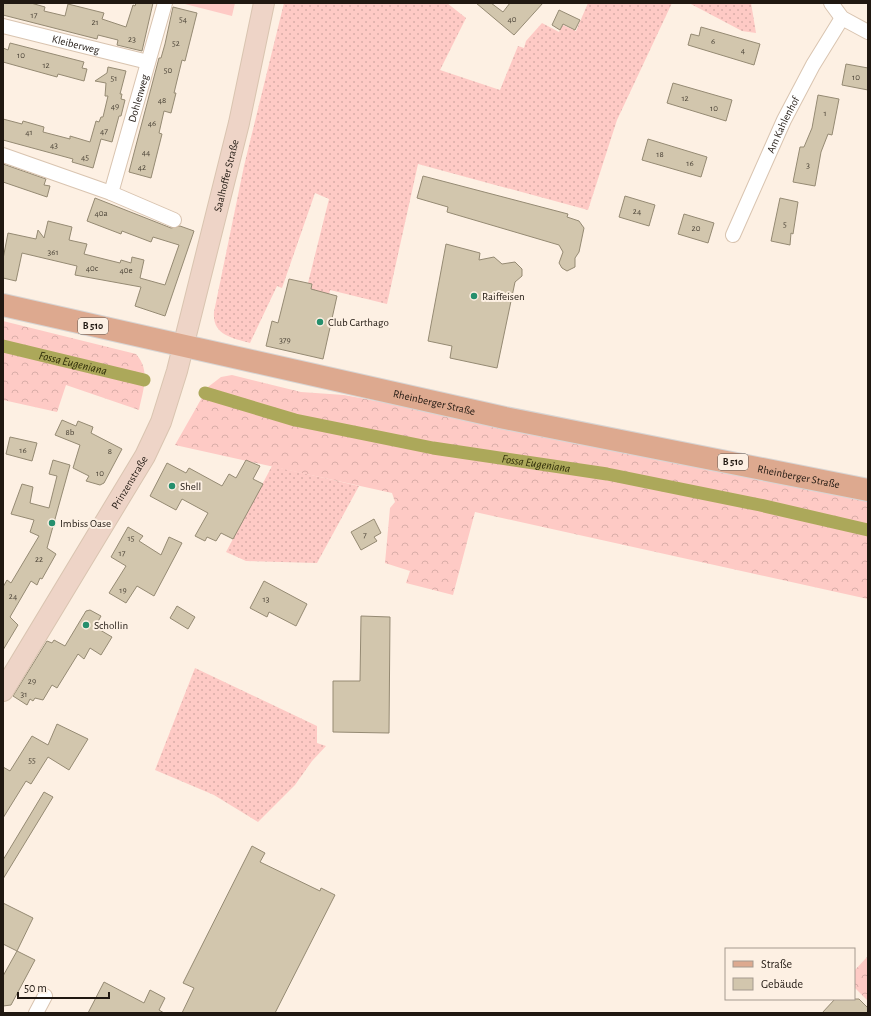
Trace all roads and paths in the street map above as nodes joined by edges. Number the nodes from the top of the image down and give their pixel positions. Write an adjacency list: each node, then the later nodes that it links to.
1 (165, 3): 7 (street, Dohlenweg)
2 (264, 3): 13 (main road, Saalhoffer Straße)
3 (831, 3): 4 (street)
4 (842, 18): 6 (street); 11 (street, Am Kahlenhof)
5 (3, 26): 7 (street, Kleiberweg)
6 (868, 32)
7 (148, 62): 9 (street, Dohlenweg)
8 (3, 155): 9 (street)
9 (111, 193): 10 (street)
10 (174, 220)
11 (733, 235)
12 (3, 305): 13 (main road, Rheinberger Straße / B 510)
13 (183, 347): 14 (main road, Rheinberger Straße / B 510); 15 (main road, Prinzenstraße)
14 (868, 490)
15 (3, 690)
16 (45, 996): 17 (street)
17 (36, 1013)

